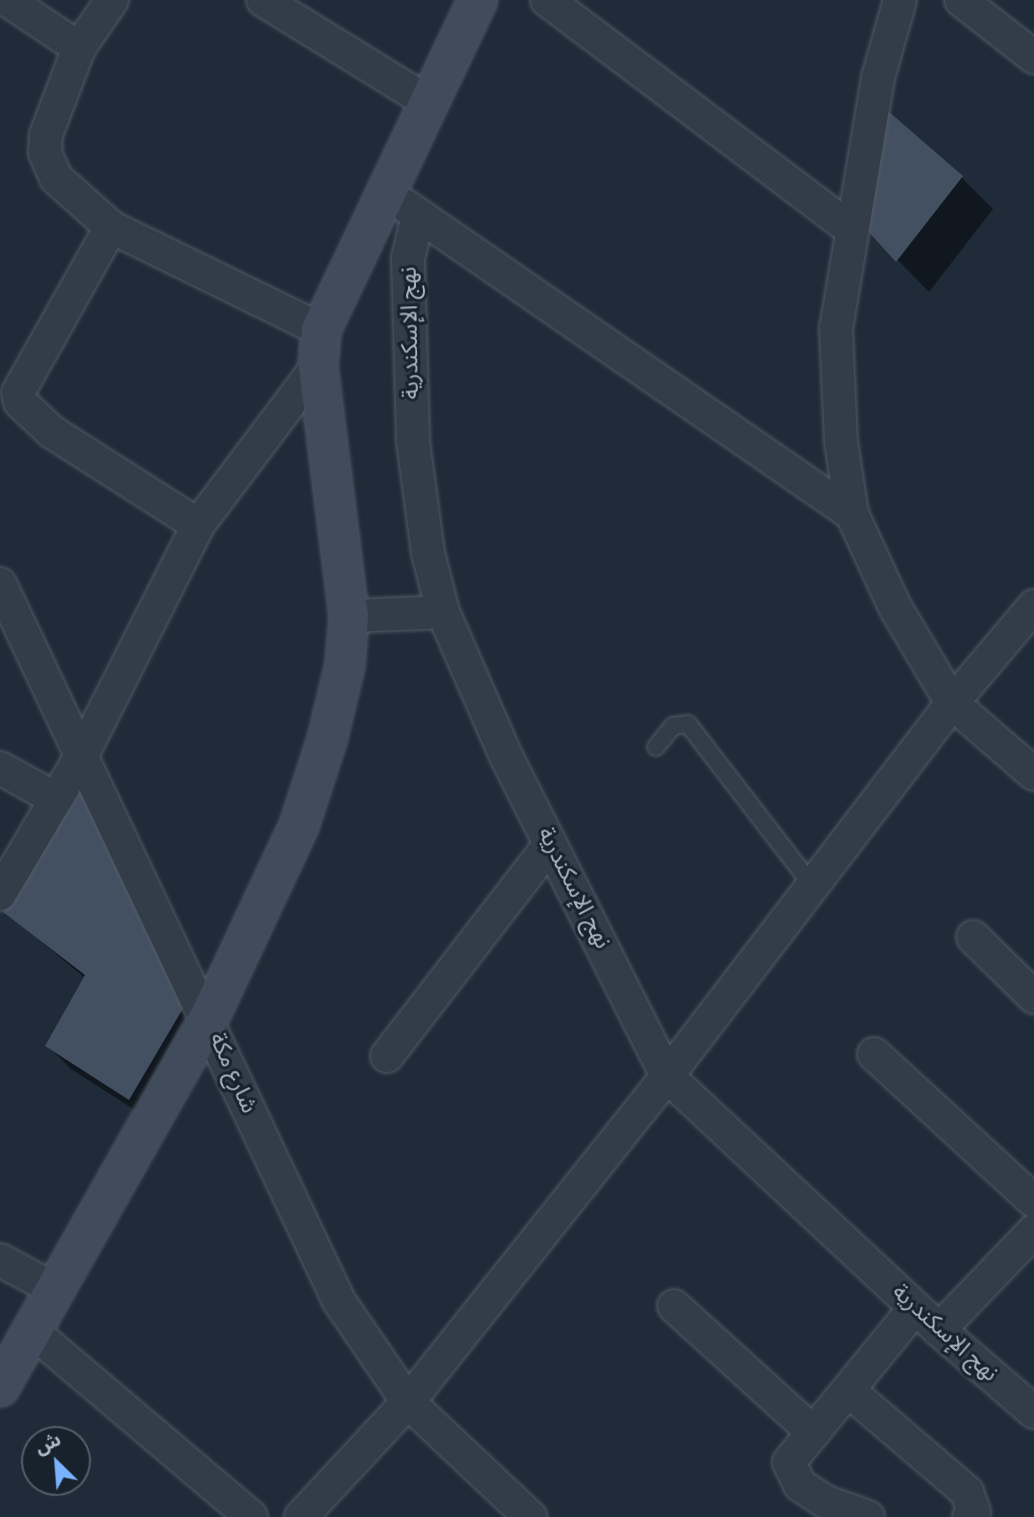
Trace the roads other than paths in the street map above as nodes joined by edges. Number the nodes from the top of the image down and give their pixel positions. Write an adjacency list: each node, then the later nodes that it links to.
1 (7, 0): 8 (street)
2 (112, 0): 8 (street)
3 (263, 0): 10 (street)
4 (478, 0): 10 (main road)
5 (547, 0): 14 (street)
6 (901, 0): 14 (street)
7 (961, 0): 9 (street)
8 (79, 48): 13 (street)
9 (1034, 57)
10 (428, 102): 11 (main road)
11 (387, 192): 12 (street); 15 (main road)
12 (418, 215): 16 (street); 20 (street, نهج الإسكندرية)
13 (111, 227): 15 (street); 17 (street)
14 (851, 229): 16 (street)
15 (319, 348): 17 (street); 21 (main road)
16 (852, 514): 22 (street)
17 (198, 525): 24 (street)
18 (0, 583): 24 (street, شارع مكة)
19 (1034, 606): 22 (street)
20 (443, 612): 21 (street); 28 (street, نهج الإسكندرية)
21 (349, 616): 33 (main road)
22 (952, 703): 26 (street); 29 (street)
23 (656, 747): 29 (lane)
24 (82, 755): 27 (street); 33 (street, شارع مكة)
25 (0, 768): 27 (street)
26 (1034, 774)
27 (56, 799): 30 (street)
28 (550, 844): 35 (street); 36 (street, نهج الإسكندرية)
29 (812, 885): 36 (street)
30 (0, 894)
31 (973, 937): 32 (street)
32 (1034, 997)
33 (209, 1018): 40 (main road); 47 (street, شارع مكة)
34 (874, 1054): 37 (street)
35 (387, 1056)
36 (667, 1076): 42 (street, نهج الإسكندرية); 47 (street)
37 (1034, 1201)
38 (1034, 1231): 43 (street)
39 (0, 1260): 40 (street)
40 (56, 1290): 44 (main road)
41 (674, 1306): 49 (street)
42 (915, 1308): 43 (street, نهج الإسكندرية); 46 (street)
43 (939, 1330): 48 (street, نهج الإسكندرية)
44 (32, 1331): 45 (main road); 50 (street)
45 (0, 1387)
46 (848, 1390): 49 (street); 54 (street)
47 (408, 1402): 51 (street); 52 (street, شارع مكة)
48 (1034, 1412)
49 (813, 1432): 53 (street)
50 (251, 1517)
51 (301, 1517)
52 (530, 1517)
53 (868, 1517)
54 (970, 1517)

